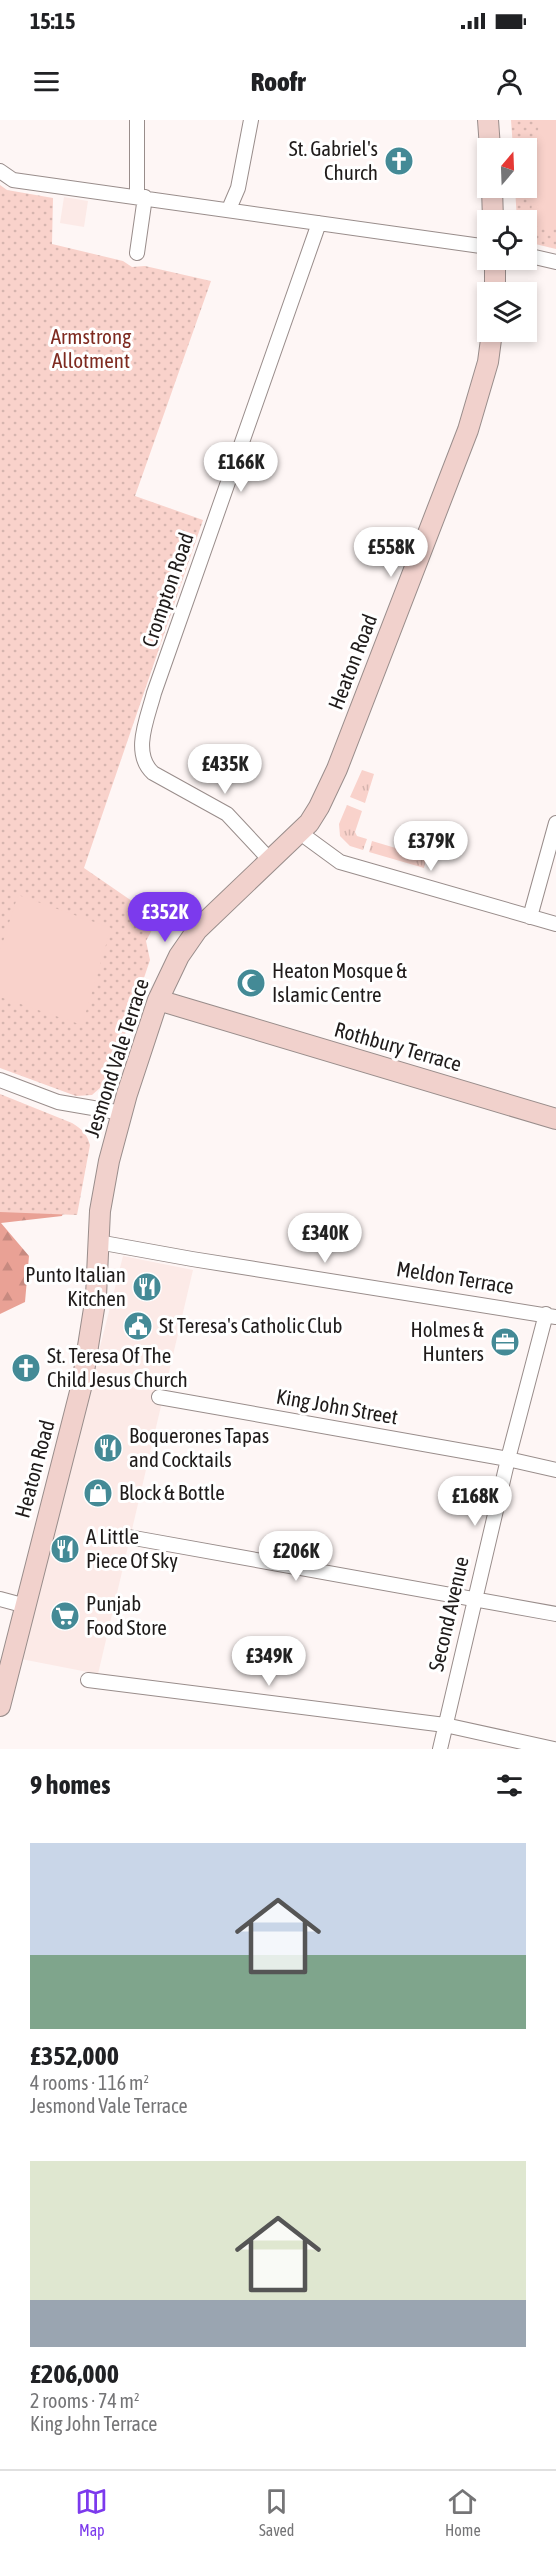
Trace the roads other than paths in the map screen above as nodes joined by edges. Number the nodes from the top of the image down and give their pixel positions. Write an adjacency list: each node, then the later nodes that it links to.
1 (137, 120): 6 (street)
2 (251, 120): 7 (street)
3 (488, 120): 4 (street)
4 (489, 138)
5 (0, 171): 6 (street)
6 (141, 197): 7 (street); 10 (street)
7 (229, 209): 8 (street)
8 (319, 223): 9 (street); 16 (street, Crompton Road)
9 (477, 245)
10 (137, 253)
11 (537, 258): 12 (street)
12 (556, 262)
13 (491, 342): 15 (street, Heaton Road)
14 (556, 823): 17 (street)
15 (299, 832): 16 (street, Jesmond Vale Terrace); 17 (street)
16 (269, 859): 19 (street, Jesmond Vale Terrace)
17 (530, 916): 18 (street)
18 (556, 924)
19 (158, 1000): 21 (street, Jesmond Vale Terrace); 22 (street, Rothbury Terrace)
20 (0, 1080): 21 (street)
21 (122, 1113): 23 (street, Jesmond Vale Terrace)
22 (556, 1119)
23 (98, 1242): 24 (street, Meldon Terrace); 31 (street, Heaton Road)
24 (551, 1316): 26 (street, Second Avenue)
25 (159, 1397): 26 (street, King John Street)
26 (508, 1459): 27 (street, King John Street); 29 (street, Second Avenue)
27 (556, 1470)
28 (123, 1536): 29 (street)
29 (474, 1598): 32 (street); 35 (street, Second Avenue)
30 (0, 1599): 31 (street)
31 (26, 1606): 34 (street, Heaton Road)
32 (556, 1614)
33 (88, 1680): 35 (street)
34 (0, 1706)
35 (445, 1725): 36 (street, Second Avenue); 37 (street)
36 (440, 1749)
37 (554, 1749)

